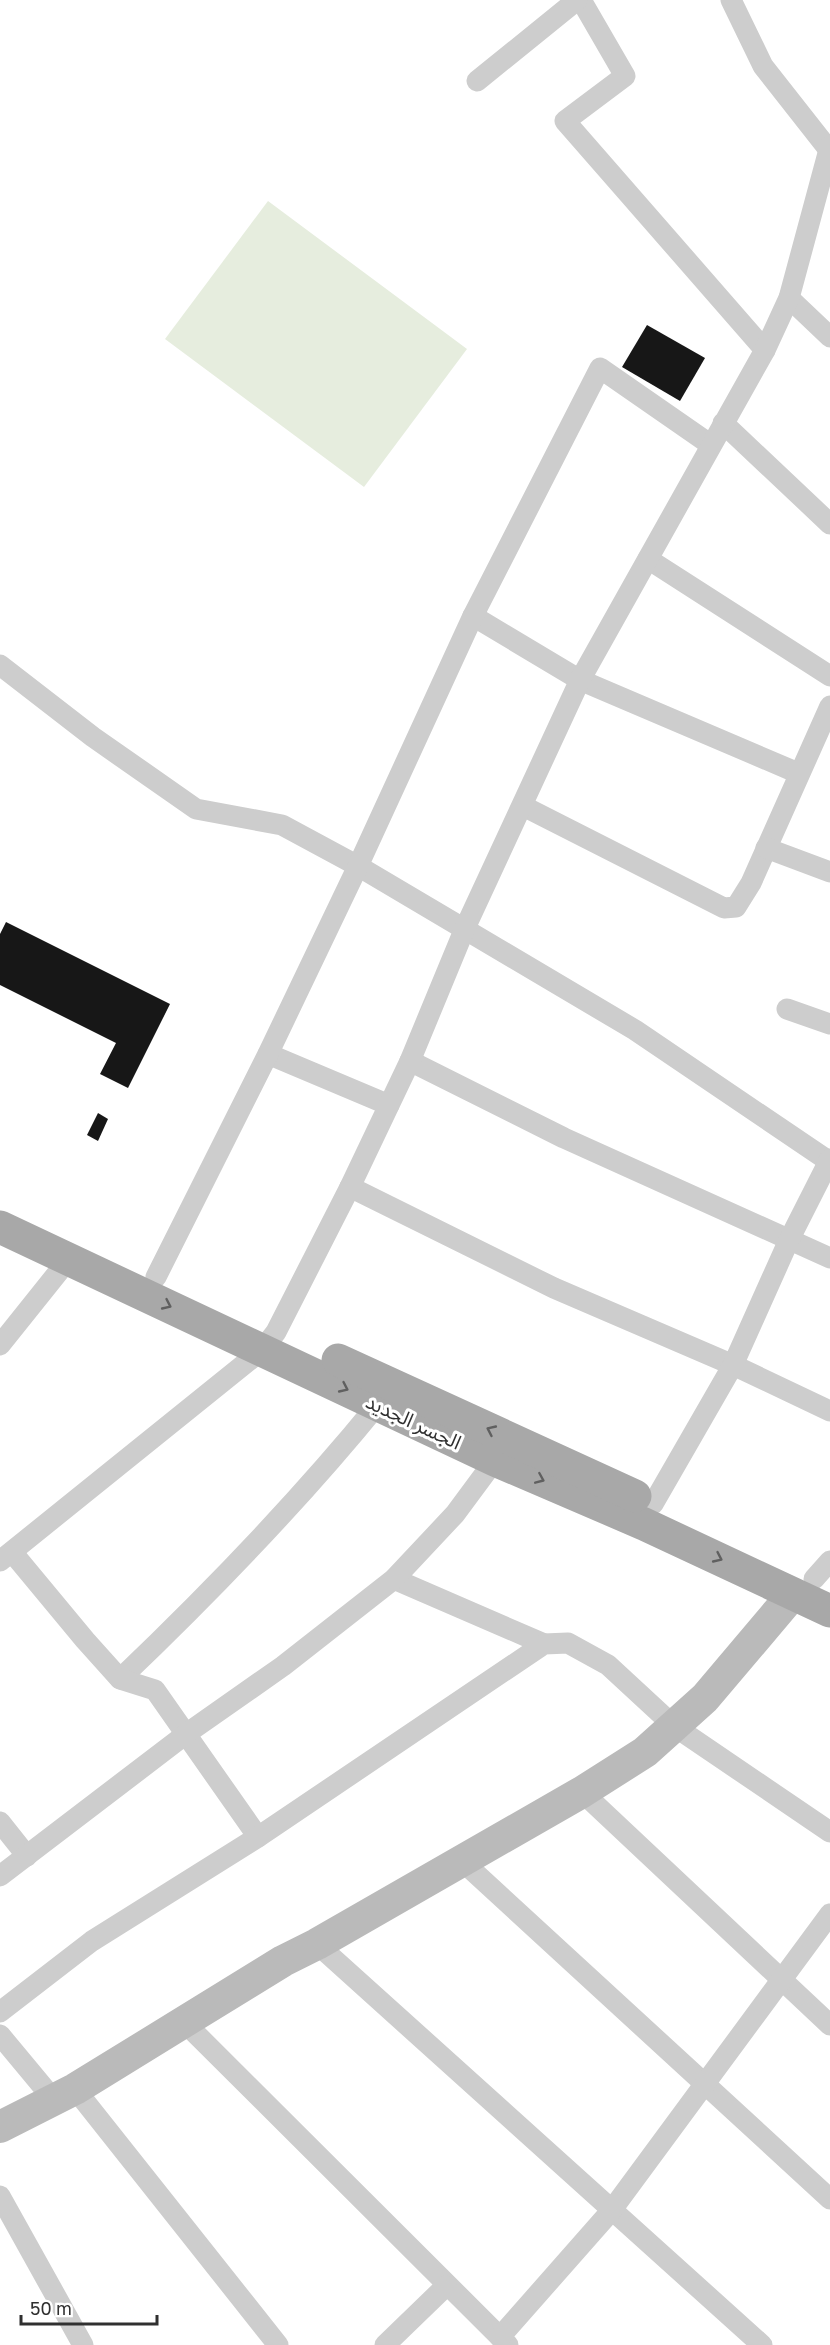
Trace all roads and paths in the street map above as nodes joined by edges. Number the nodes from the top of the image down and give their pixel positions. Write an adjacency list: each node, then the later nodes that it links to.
1 (579, 0): 3 (street); 7 (street)
2 (730, 0): 4 (street)
3 (477, 81)
4 (829, 148): 5 (street)
5 (789, 298): 6 (street); 7 (street)
6 (830, 337)
7 (765, 350): 8 (street)
8 (723, 423): 9 (street); 10 (street)
9 (711, 446): 11 (street); 12 (street)
10 (830, 524)
11 (648, 560): 14 (street); 15 (street)
12 (473, 616): 15 (street); 20 (street)
13 (0, 665): 20 (street)
14 (830, 676)
15 (580, 680): 17 (street); 18 (street)
16 (830, 706): 17 (street)
17 (798, 773): 19 (street)
18 (523, 806): 19 (street); 22 (street)
19 (766, 848): 21 (street)
20 (358, 866): 22 (street); 25 (street)
21 (830, 872)
22 (465, 928): 26 (street); 28 (street)
23 (787, 1009): 24 (street)
24 (830, 1024)
25 (268, 1054): 27 (street); 35 (street)
26 (411, 1061): 27 (street); 32 (street)
27 (389, 1105): 29 (street)
28 (830, 1161): 32 (street)
29 (350, 1188): 36 (street); 38 (street)
30 (0, 1203): 35 (main road, الجسر الجديد)
31 (0, 1227): 34 (main road, الجسر الجديد)
32 (789, 1240): 33 (street); 38 (street)
33 (830, 1258)
34 (68, 1260): 36 (main road, الجسر الجديد, one-way to 36); 37 (street)
35 (156, 1277): 36 (main road, الجسر الجديد)
36 (269, 1341): 39 (main road, الجسر الجديد, one-way to 39); 42 (main road, الجسر الجديد, one-way to 36); 43 (street)
37 (0, 1345)
38 (733, 1365): 40 (street); 42 (street)
39 (378, 1404): 41 (main road, الجسر الجديد); 48 (street)
40 (830, 1411)
41 (495, 1460): 44 (street); 45 (main road, الجسر الجديد, one-way to 45)
42 (653, 1504): 45 (main road, الجسر الجديد)
43 (6, 1557): 48 (street)
44 (394, 1579): 47 (street); 50 (street)
45 (817, 1580): 46 (main road, الجسر الجديد); 49 (street)
46 (830, 1611)
47 (544, 1644): 49 (street); 54 (street)
48 (120, 1678): 50 (street)
49 (674, 1726): 51 (street); 53 (street)
50 (186, 1734): 54 (street); 55 (street)
51 (582, 1792): 56 (street); 60 (street)
52 (0, 1822): 55 (street)
53 (830, 1832)
54 (258, 1837): 61 (street)
55 (27, 1856): 57 (street)
56 (461, 1860): 59 (street); 65 (street)
57 (0, 1876)
58 (830, 1914): 60 (street)
59 (317, 1944): 62 (street); 70 (street)
60 (782, 1981): 63 (street); 65 (street)
61 (0, 2012)
62 (183, 2021): 66 (street); 71 (street)
63 (830, 2025)
64 (0, 2035): 66 (street)
65 (706, 2084): 69 (street); 70 (street)
66 (65, 2095): 67 (street); 74 (street)
67 (0, 2127)
68 (0, 2196): 73 (street)
69 (830, 2199)
70 (611, 2211): 72 (street); 76 (street)
71 (446, 2286): 72 (street); 75 (street)
72 (504, 2341)
73 (83, 2345)
74 (278, 2345)
75 (386, 2345)
76 (762, 2345)

